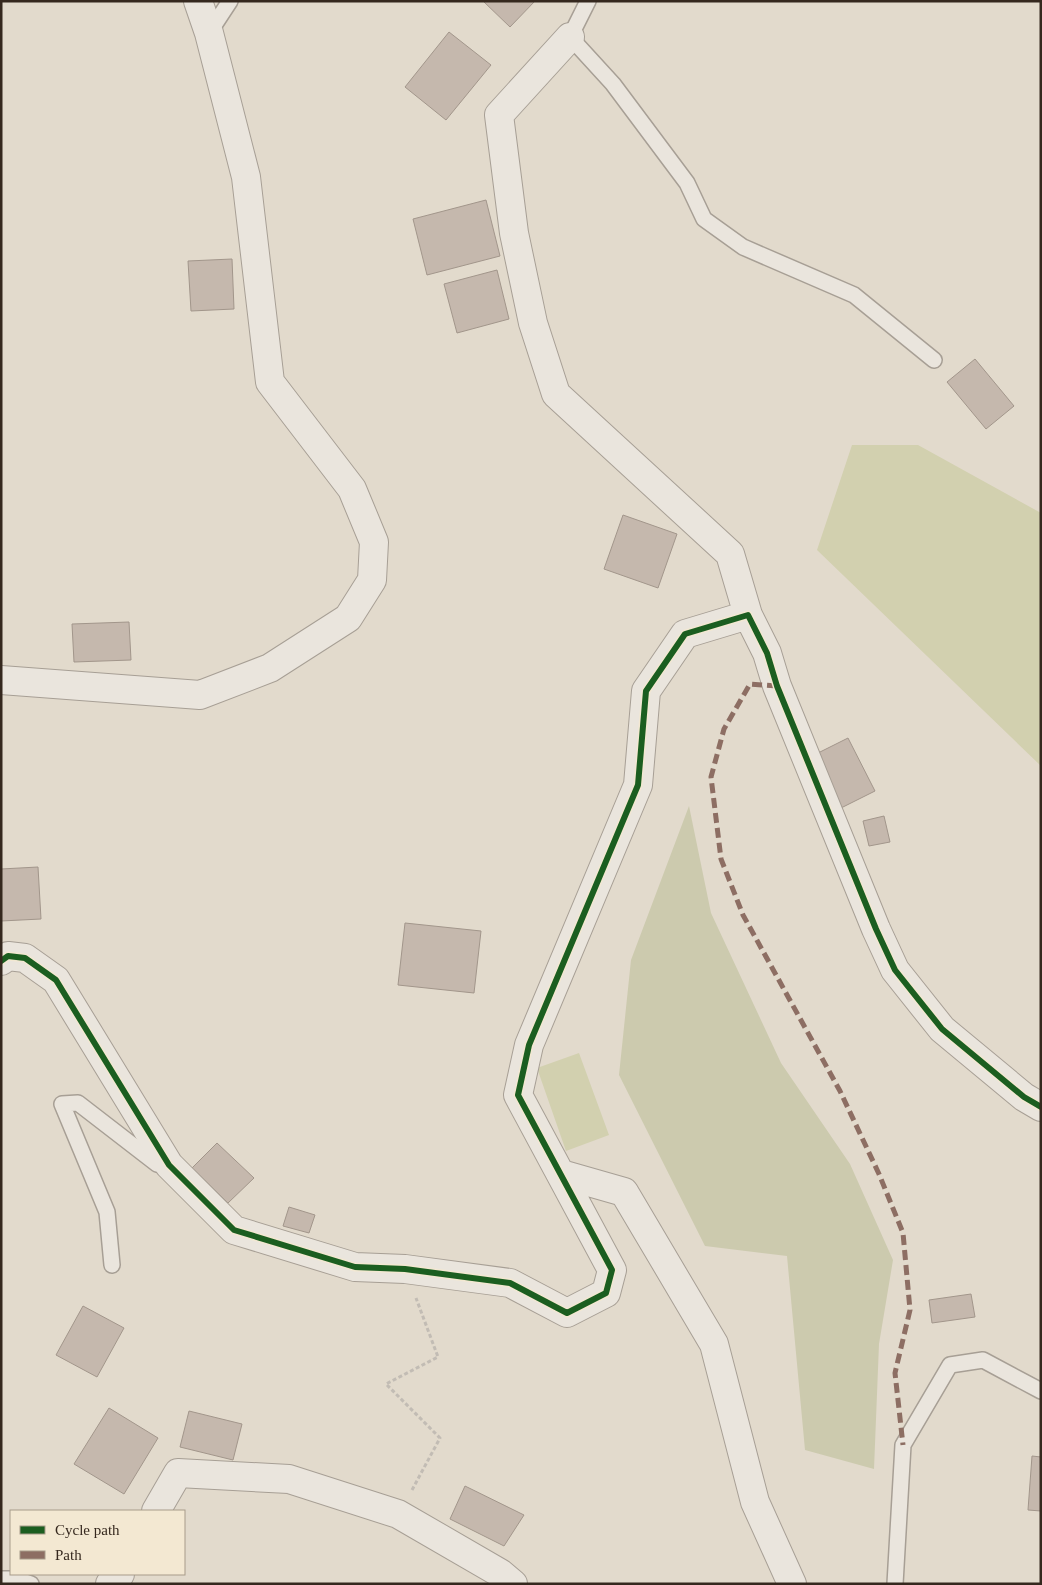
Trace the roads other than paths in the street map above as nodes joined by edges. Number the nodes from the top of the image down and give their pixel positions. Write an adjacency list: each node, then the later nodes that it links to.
1 (198, 1): 4 (street)
2 (230, 1): 4 (lane)
3 (588, 1): 5 (lane)
4 (209, 33): 8 (street)
5 (570, 37): 6 (lane); 7 (street)
6 (934, 360)
7 (748, 615): 10 (street); 12 (street)
8 (1, 680)
9 (1, 961): 11 (street)
10 (1041, 1107)
11 (169, 1165): 12 (street); 13 (lane)
12 (561, 1174): 21 (street)
13 (112, 1264)
14 (1041, 1391): 22 (lane)
15 (157, 1510): 20 (street)
16 (119, 1575): 19 (street)
17 (1, 1579): 18 (lane)
18 (31, 1584)
19 (110, 1584)
20 (513, 1584)
21 (792, 1584)
22 (895, 1584)

